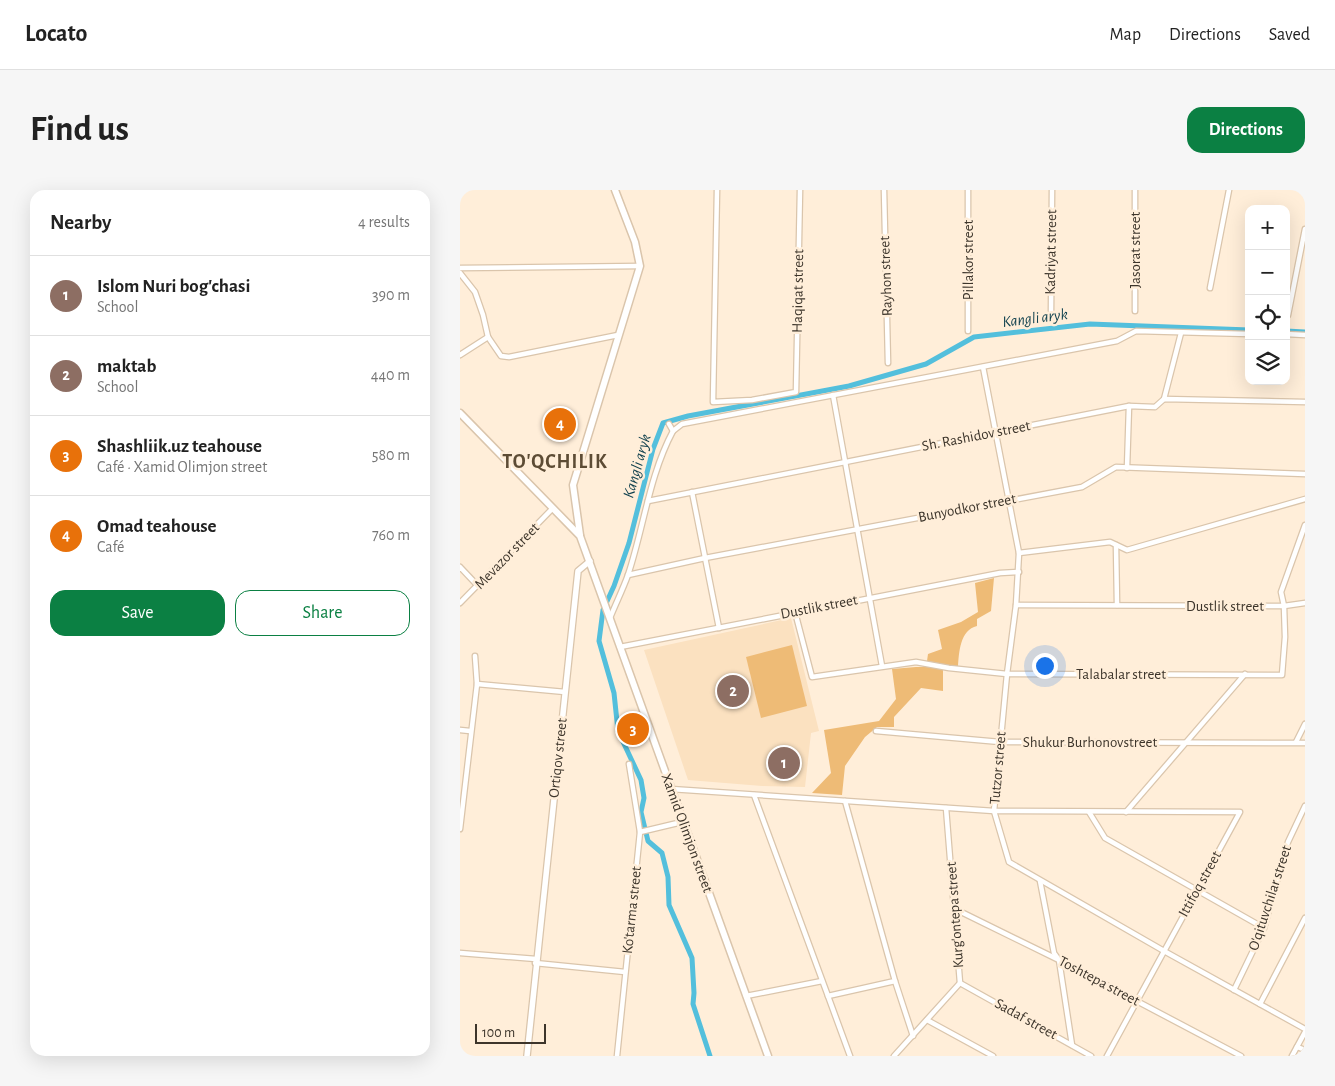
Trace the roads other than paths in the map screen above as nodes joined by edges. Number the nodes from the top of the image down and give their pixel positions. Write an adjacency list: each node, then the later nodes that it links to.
1 (615, 190): 10 (main road)
2 (717, 190): 3 (street, Haqiqat street)
3 (800, 190)
4 (884, 190): 25 (street, Rayhon street)
5 (968, 190): 17 (street, Pillakor street)
6 (1052, 190): 16 (street, Kadriyat street)
7 (1134, 190): 15 (street, Jasorat street)
8 (1229, 190): 13 (street)
9 (1305, 229): 14 (street)
10 (640, 266): 11 (street); 21 (main road)
11 (460, 268)
12 (460, 273): 23 (street)
13 (1210, 288)
14 (1290, 305)
15 (1135, 311)
16 (1051, 315)
17 (968, 331)
18 (1181, 333): 19 (street); 26 (street); 28 (street)
19 (1245, 334)
20 (1290, 334): 22 (street)
21 (618, 335): 23 (street); 45 (main road)
22 (1305, 335)
23 (488, 337): 24 (street)
24 (460, 355)
25 (888, 363)
26 (983, 366): 27 (street); 34 (street, Tutzor street)
27 (833, 395): 33 (street); 35 (street)
28 (1164, 399): 29 (street, Sh. Rashidov street); 30 (street, Sh. Rashidov street)
29 (1305, 402)
30 (1129, 406): 34 (street, Sh. Rashidov street); 36 (street)
31 (460, 414): 42 (main road)
32 (670, 424): 33 (street)
33 (673, 431): 41 (street)
34 (995, 432): 35 (street, Sh. Rashidov street); 40 (street, Tutzor street)
35 (844, 462): 38 (street, Sh. Rashidov street); 44 (street)
36 (1127, 468): 37 (street, Bunyodkor street); 40 (street, Bunyodkor street)
37 (1305, 474)
38 (692, 492): 41 (street, Sh. Rashidov street); 48 (street)
39 (1305, 499): 46 (street)
40 (1009, 500): 44 (street, Bunyodkor street); 47 (street, Tutzor street)
41 (648, 501): 52 (street)
42 (553, 508): 45 (main road); 53 (street, Mevazor street)
43 (1305, 525): 59 (street)
44 (857, 530): 48 (street, Bunyodkor street); 54 (street)
45 (580, 536): 49 (main road)
46 (1116, 545): 47 (street); 58 (street)
47 (1019, 553): 51 (street, Tutzor street)
48 (705, 558): 52 (street, Bunyodkor street); 62 (street)
49 (590, 561): 61 (main road, Xamid Olimjon street); 69 (street, Ortiqov street)
50 (460, 567): 53 (street)
51 (1019, 572): 54 (street, Dustlik street); 57 (street, Tutzor street)
52 (628, 575): 61 (street)
53 (478, 586): 55 (street, Mevazor street)
54 (870, 598): 60 (street, Dustlik street); 65 (street)
55 (460, 603)
56 (1305, 603): 59 (street, Dustlik street)
57 (1016, 605): 58 (street, Dustlik street); 66 (street, Tutzor street)
58 (1117, 606): 59 (street, Dustlik street)
59 (1284, 606): 67 (street, Talabalar street)
60 (794, 612): 62 (street, Dustlik street); 65 (street, Talabalar street)
61 (610, 618): 63 (main road, Xamid Olimjon street)
62 (719, 628): 63 (street, Dustlik street)
63 (620, 647): 79 (main road, Xamid Olimjon street)
64 (475, 656): 68 (street)
65 (882, 666): 66 (street, Talabalar street)
66 (1007, 674): 67 (street, Talabalar street); 74 (street, Tutzor street)
67 (1245, 674): 75 (street)
68 (477, 684): 69 (street); 72 (street)
69 (565, 692): 98 (street, Ortiqov street)
70 (1305, 724): 76 (street)
71 (460, 730): 72 (street)
72 (470, 731): 88 (street)
73 (876, 731): 74 (street, Shukur Burhonovstreet)
74 (1000, 742): 75 (street, Shukur Burhonovstreet); 84 (street, Tutzor street)
75 (1188, 742): 76 (street, Shukur Burhonovstreet); 86 (street)
76 (1296, 742): 77 (street, Shukur Burhonovstreet)
77 (1305, 743)
78 (629, 764): 89 (street, Ko'tarma street)
79 (671, 789): 80 (street); 87 (main road, Xamid Olimjon street)
80 (754, 795): 81 (street); 100 (street)
81 (845, 801): 83 (street); 101 (street)
82 (1305, 806): 94 (street, O'qituvchilar street)
83 (946, 808): 84 (street); 92 (street, Kurg'ontepa street)
84 (994, 811): 85 (street); 90 (street, Tutzor street)
85 (1089, 812): 86 (street); 91 (street)
86 (1126, 812): 91 (street, Ittifoq street)
87 (682, 822): 89 (street); 104 (main road, Xamid Olimjon street)
88 (460, 829)
89 (644, 831): 99 (street, Ko'tarma street)
90 (1040, 881): 95 (street, Tutzor street); 97 (street)
91 (1197, 890): 94 (street); 95 (street, Ittifoq street)
92 (956, 909): 97 (street, Toshtepa street); 102 (street, Kurg'ontepa street)
93 (1305, 918): 107 (street)
94 (1264, 928): 103 (street, O'qituvchilar street)
95 (1164, 951): 103 (street, Tutzor street); 106 (street, Ittifoq street)
96 (460, 953): 98 (street)
97 (1059, 960): 106 (street, Toshtepa street); 111 (street)
98 (536, 961): 99 (street); 114 (street, Ortiqov street)
99 (625, 972): 115 (street, Ko'tarma street)
100 (822, 981): 104 (street); 105 (street)
101 (895, 981): 105 (street); 110 (street)
102 (960, 983): 108 (street, Kurg'ontepa street); 111 (street, Sadaf street)
103 (1234, 990): 107 (street, Tutzor street)
104 (746, 996): 116 (main road, Xamid Olimjon street)
105 (828, 996): 117 (street)
106 (1137, 1002): 121 (street, Ittifoq street); 122 (street, Toshtepa street)
107 (1260, 1004): 109 (street, Tutzor street)
108 (927, 1020): 110 (street, Kurg'ontepa street); 119 (street)
109 (1305, 1030): 112 (street)
110 (913, 1036): 118 (street, Kurg'ontepa street)
111 (1072, 1045): 120 (street, Sadaf street)
112 (1297, 1047): 113 (street); 123 (street)
113 (1305, 1050)
114 (527, 1056)
115 (617, 1056)
116 (768, 1056)
117 (850, 1056)
118 (894, 1056)
119 (993, 1056)
120 (1091, 1056)
121 (1107, 1056)
122 (1241, 1056)
123 (1292, 1056)

